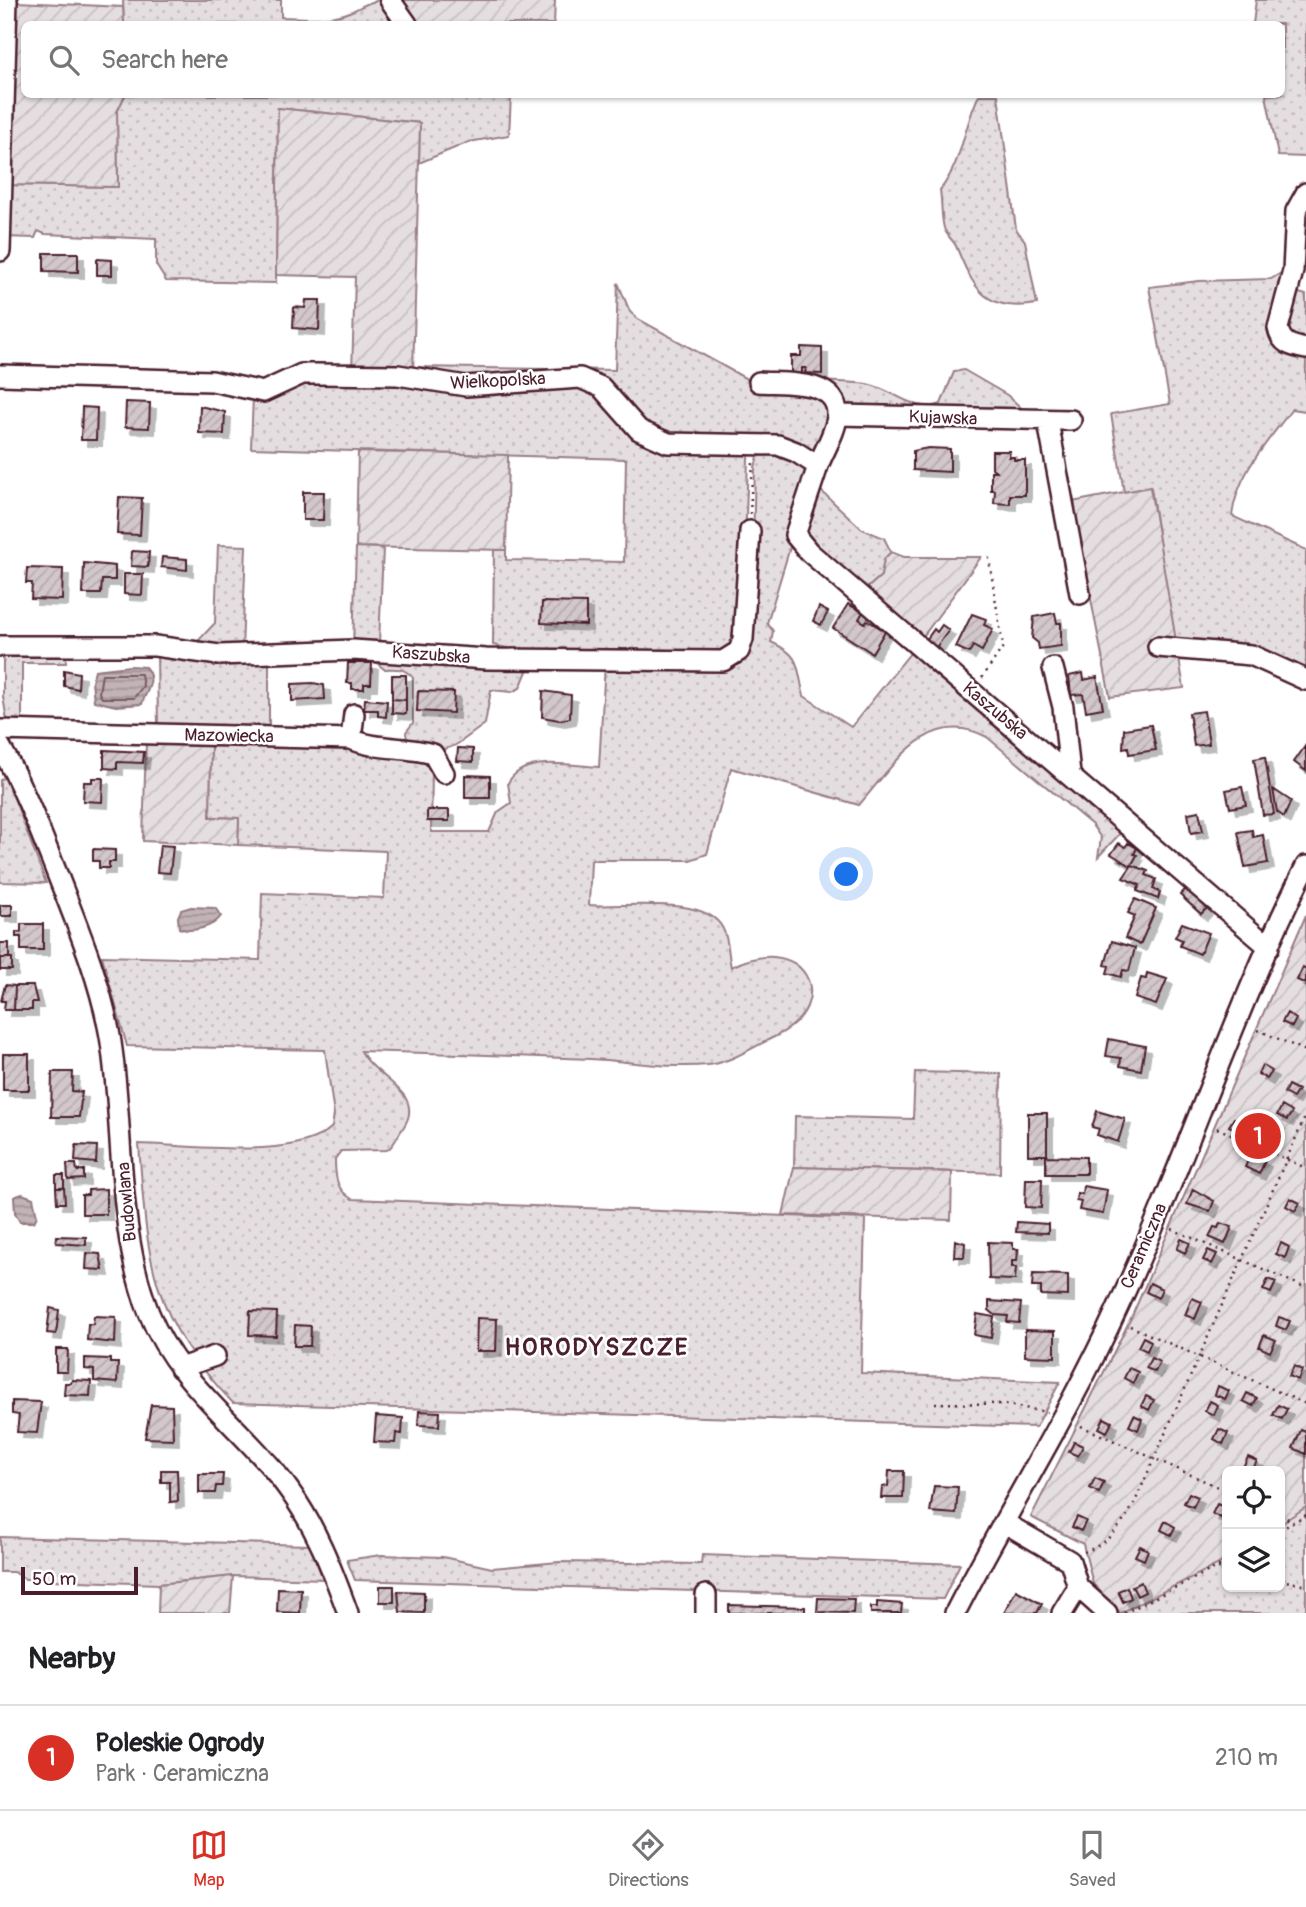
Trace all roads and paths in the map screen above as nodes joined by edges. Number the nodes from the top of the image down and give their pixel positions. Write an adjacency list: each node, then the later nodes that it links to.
1 (7, 0): 5 (street)
2 (390, 0): 3 (street)
3 (405, 21)
4 (1306, 193): 6 (street)
5 (0, 251)
6 (1306, 349)
7 (0, 375): 12 (street, Wielkopolska)
8 (759, 382): 9 (street)
9 (837, 415): 11 (street, Kujawska); 13 (street)
10 (1071, 420): 11 (street, Kujawska)
11 (1048, 422): 16 (street)
12 (755, 444): 13 (street, Wielkopolska); 14 (path)
13 (818, 466): 21 (street, Kaszubska)
14 (750, 531): 17 (street, Kaszubska)
15 (988, 553): 21 (path)
16 (1080, 594)
17 (0, 646)
18 (1158, 647): 20 (street)
19 (1054, 668): 27 (street)
20 (1306, 680)
21 (971, 691): 27 (street, Kaszubska)
22 (354, 714): 24 (street)
23 (0, 730): 24 (street, Mazowiecka)
24 (351, 739): 26 (street, Mazowiecka)
25 (0, 746): 42 (street, Budowlana)
26 (444, 774)
27 (1070, 774): 29 (street, Kaszubska)
28 (1306, 866): 29 (street, Ceramiczna)
29 (1269, 947): 45 (street, Ceramiczna)
30 (1258, 1030): 31 (path)
31 (1306, 1052)
32 (1306, 1115): 34 (path)
33 (1217, 1128): 34 (path)
34 (1286, 1160): 35 (path); 37 (path)
35 (1306, 1168)
36 (1172, 1229): 37 (path)
37 (1242, 1259): 38 (path); 41 (path)
38 (1306, 1288)
39 (1130, 1326): 41 (path)
40 (215, 1356): 42 (street)
41 (1199, 1356): 44 (path); 47 (path)
42 (180, 1368): 61 (street, Budowlana)
43 (935, 1402): 45 (path)
44 (1306, 1404)
45 (1061, 1422): 51 (street, Ceramiczna)
46 (1081, 1426): 47 (path)
47 (1155, 1457): 48 (path); 54 (path)
48 (1222, 1489)
49 (1306, 1515): 52 (path)
50 (1285, 1518): 52 (path)
51 (1005, 1522): 54 (street); 62 (street, Ceramiczna)
52 (1294, 1522): 53 (path)
53 (1282, 1529)
54 (1070, 1561): 60 (street)
55 (1222, 1565): 56 (path)
56 (1217, 1568): 57 (path); 65 (path)
57 (1222, 1569)
58 (1285, 1581): 59 (path)
59 (1306, 1585)
60 (1078, 1587): 63 (street); 64 (street)
61 (348, 1613)
62 (955, 1613)
63 (1062, 1613)
64 (1107, 1613)
65 (1124, 1613)

